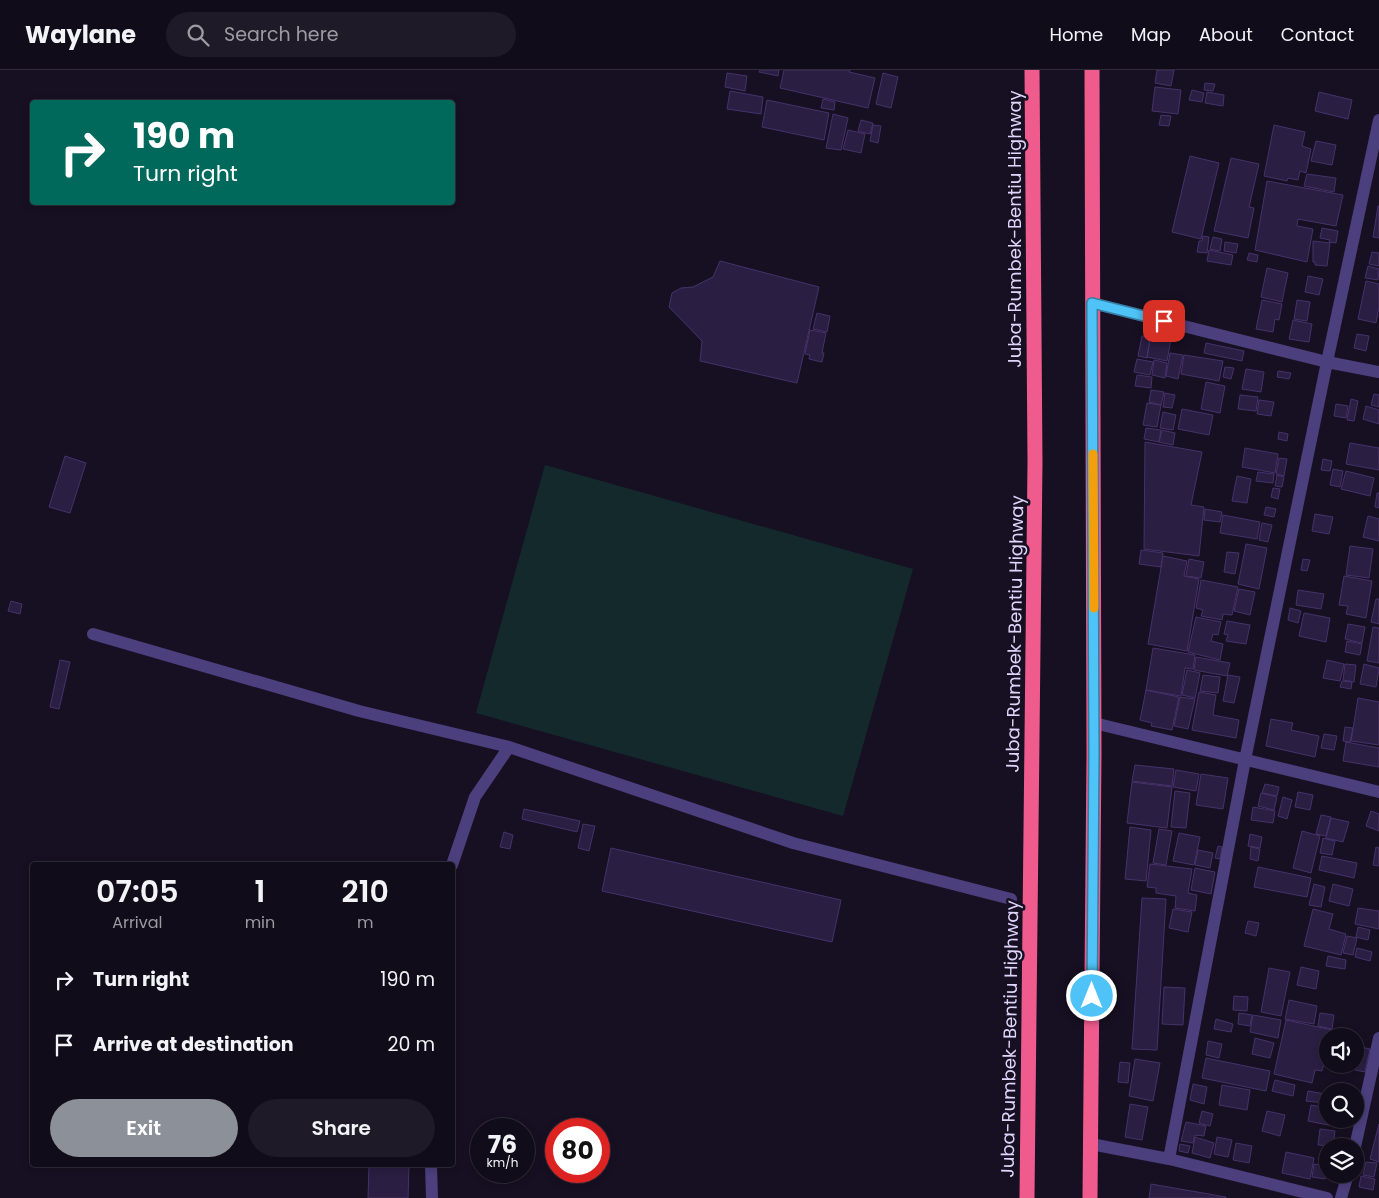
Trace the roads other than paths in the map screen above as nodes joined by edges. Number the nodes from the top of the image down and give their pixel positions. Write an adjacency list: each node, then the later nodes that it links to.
1 (1032, 70): 21 (highway, Juba-Rumbek-Bentiu Highway)
2 (1092, 70): 4 (highway)
3 (1379, 120): 5 (street)
4 (1092, 303): 5 (street); 8 (highway)
5 (1327, 362): 6 (street); 10 (street)
6 (1379, 372)
7 (93, 634): 9 (street)
8 (1094, 722): 10 (street); 16 (highway)
9 (509, 747): 12 (street); 13 (street)
10 (1245, 760): 11 (street); 17 (street)
11 (1379, 792)
12 (453, 862)
13 (1011, 899)
14 (1379, 1038): 15 (street)
15 (1357, 1138)
16 (1091, 1144): 17 (street); 22 (highway)
17 (1168, 1159): 23 (street)
18 (431, 1167): 20 (street)
19 (1345, 1183): 24 (street)
20 (432, 1198)
21 (1027, 1198)
22 (1090, 1198)
23 (1327, 1198)
24 (1341, 1198)

